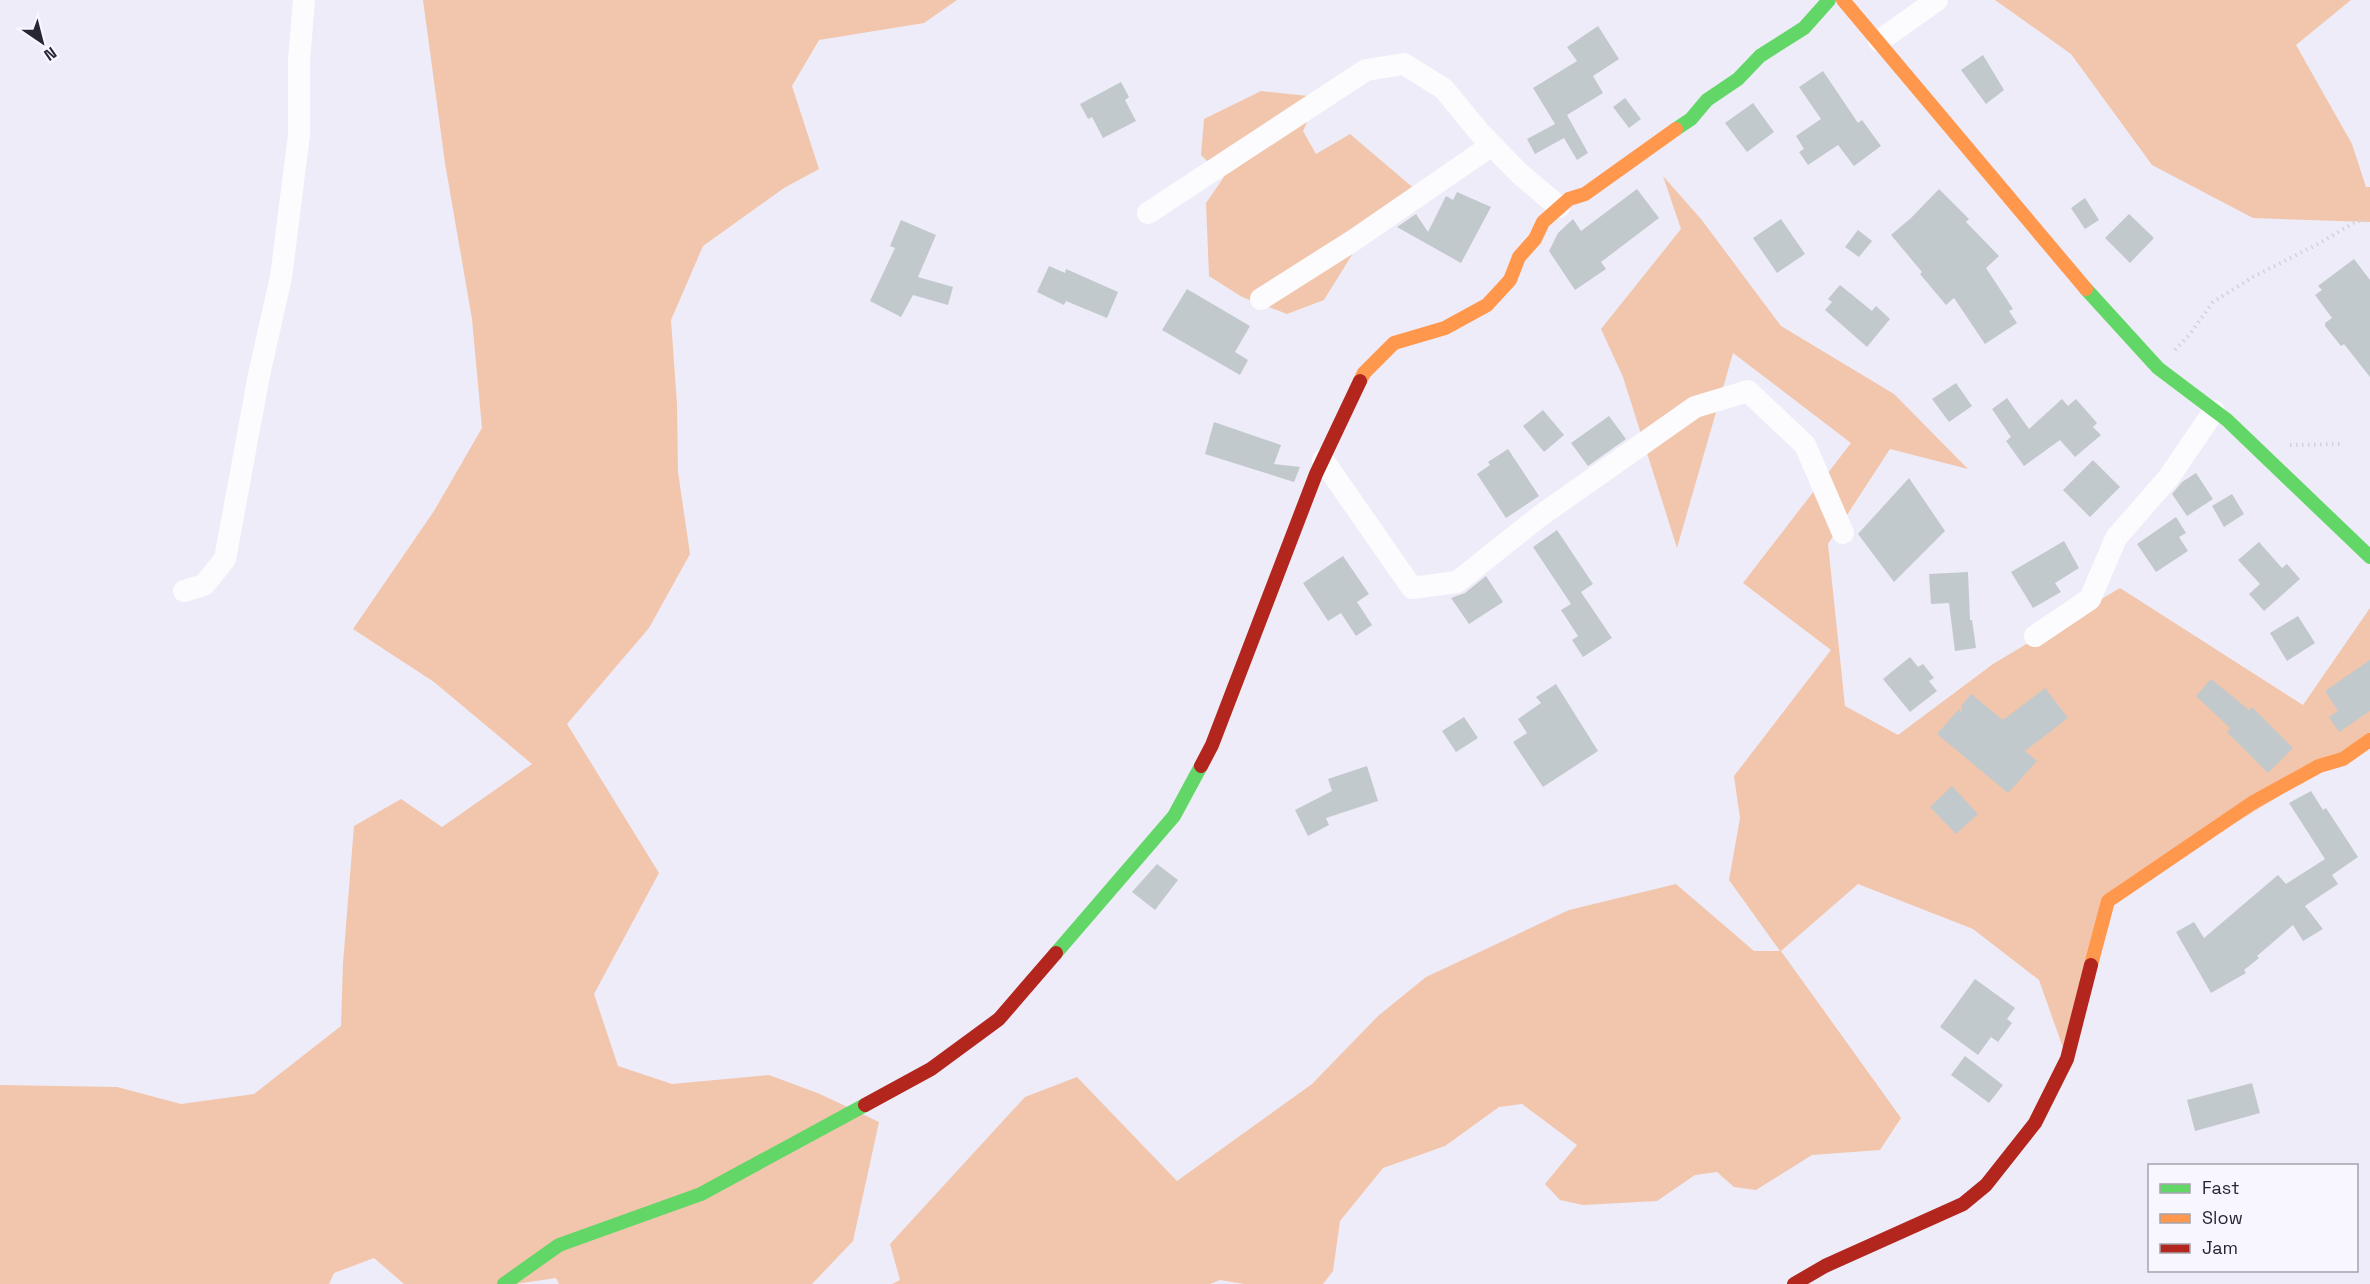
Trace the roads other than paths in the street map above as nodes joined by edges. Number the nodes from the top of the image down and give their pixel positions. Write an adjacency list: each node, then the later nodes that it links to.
1 (304, 0): 14 (street)
2 (1829, 0): 7 (street)
3 (1843, 0): 5 (street)
4 (1937, 0): 5 (street)
5 (1879, 41): 10 (street)
6 (1492, 145): 7 (street); 8 (street); 9 (street)
7 (1559, 207): 11 (street)
8 (1148, 213)
9 (1261, 299)
10 (2214, 411): 13 (street); 15 (street)
11 (1323, 460): 12 (street); 17 (street)
12 (1844, 533)
13 (2370, 557)
14 (184, 591)
15 (2035, 636)
16 (2370, 741): 18 (street)
17 (504, 1284)
18 (1794, 1284)

